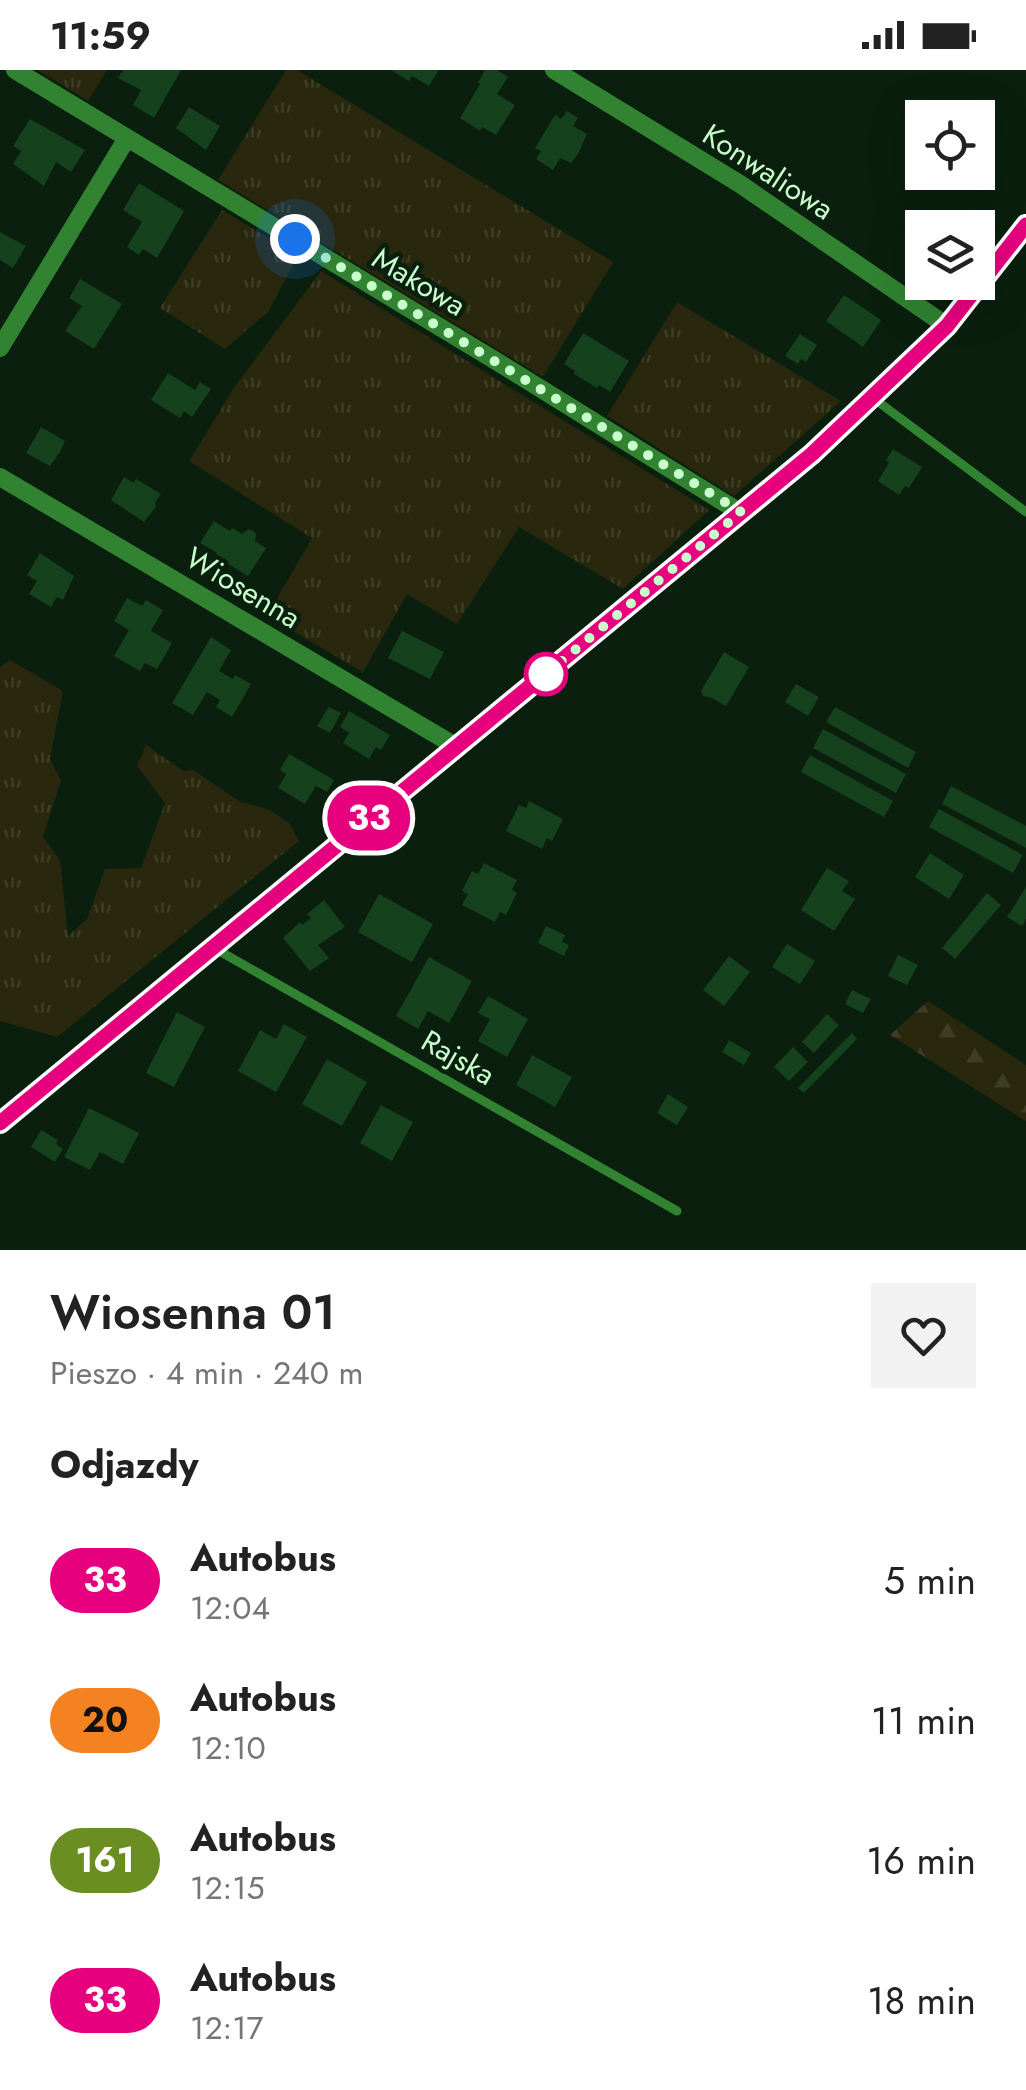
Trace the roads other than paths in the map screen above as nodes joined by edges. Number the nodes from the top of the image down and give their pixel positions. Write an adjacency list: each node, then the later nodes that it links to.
1 (15, 70): 3 (street, Makowa)
2 (554, 70): 5 (street, Konwaliowa)
3 (127, 138): 6 (street); 9 (street, Makowa)
4 (1026, 225): 5 (street)
5 (947, 326): 7 (street)
6 (0, 348)
7 (872, 398): 9 (street); 10 (lane)
8 (0, 477): 11 (street, Wiosenna)
9 (741, 512): 11 (street)
10 (1026, 512)
11 (457, 747): 12 (street)
12 (214, 948): 13 (street); 14 (lane, Rajska)
13 (0, 1123)
14 (677, 1211)

